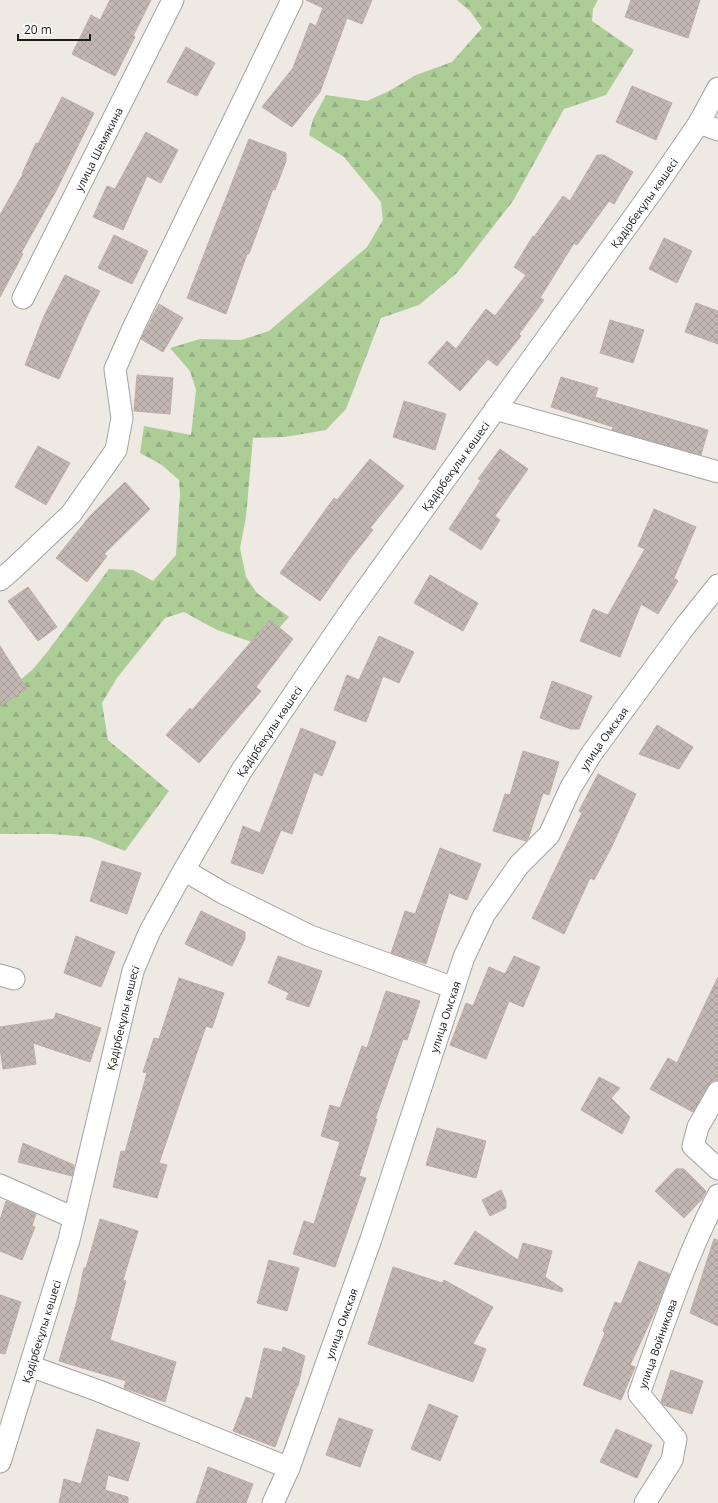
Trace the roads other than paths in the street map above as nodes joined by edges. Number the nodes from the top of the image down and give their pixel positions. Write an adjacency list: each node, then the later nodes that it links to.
1 (174, 0): 5 (street, улица Шемякина)
2 (292, 0): 8 (street)
3 (718, 88): 4 (street, Қадірбекұлы көшесі)
4 (709, 127): 6 (street, Қадірбекұлы көшесі)
5 (23, 298)
6 (495, 409): 7 (street); 10 (street, Қадірбекұлы көшесі)
7 (718, 472)
8 (0, 580)
9 (718, 585): 11 (street, улица Омская)
10 (184, 870): 11 (street); 16 (street, Қадірбекұлы көшесі)
11 (454, 988): 19 (street, улица Омская)
12 (718, 1092): 13 (street)
13 (718, 1169)
14 (0, 1185): 16 (street)
15 (718, 1195): 21 (street, улица Войникова)
16 (74, 1218): 17 (street, Қадірбекұлы көшесі)
17 (30, 1366): 18 (street, Қадірбекұлы көшесі); 19 (street)
18 (0, 1462)
19 (289, 1468): 20 (street, улица Омская)
20 (273, 1503)
21 (645, 1503)

